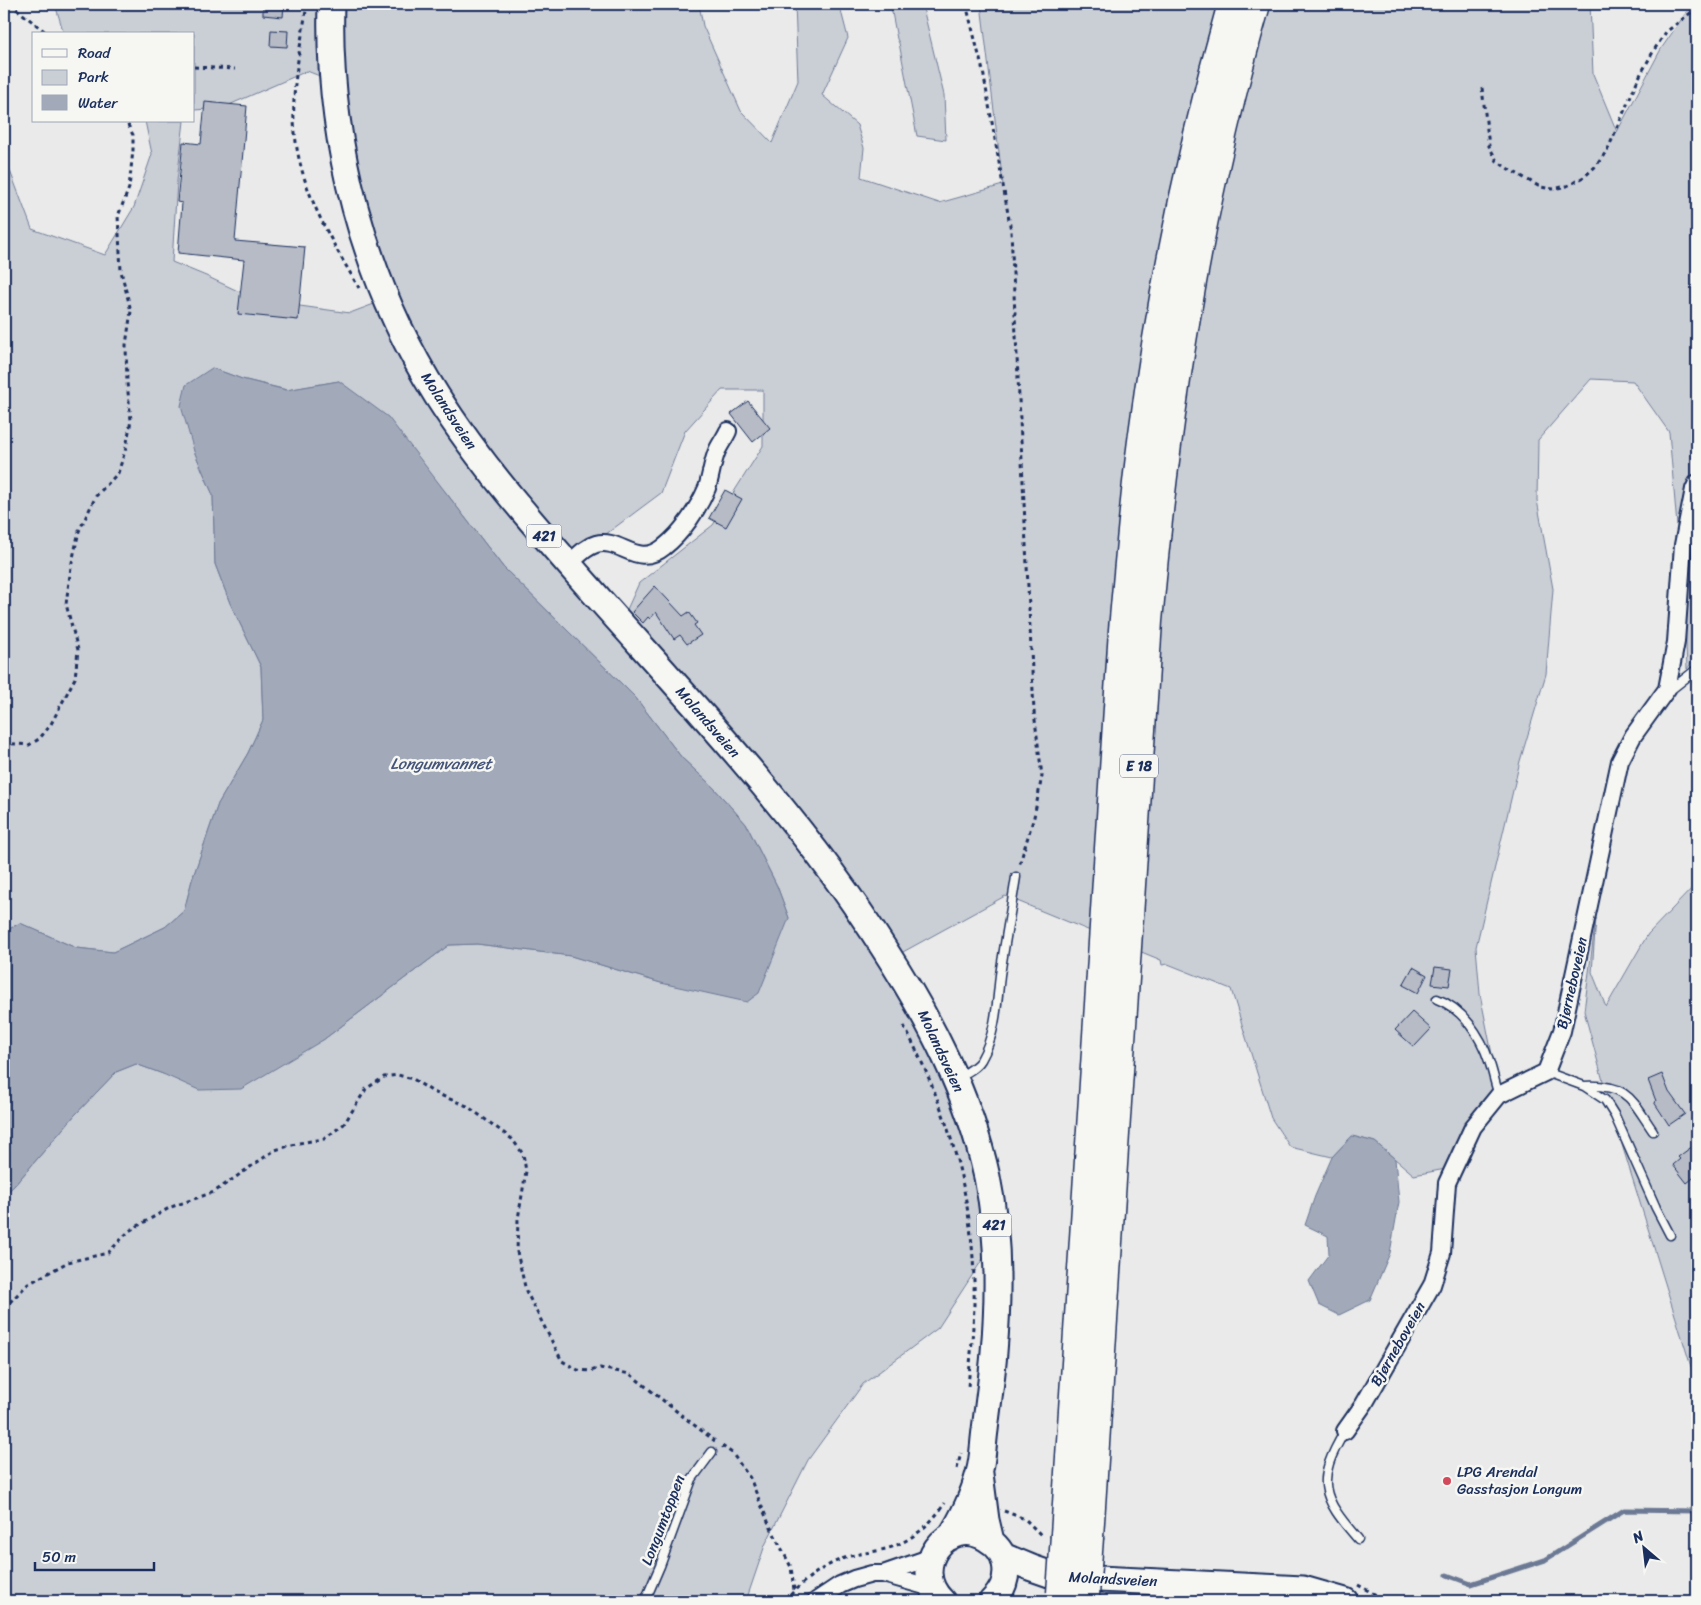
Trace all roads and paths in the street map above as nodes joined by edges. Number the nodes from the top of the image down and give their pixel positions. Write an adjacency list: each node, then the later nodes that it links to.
1 (10, 4): 7 (path)
2 (331, 4): 14 (main road, Molandsveien / 421)
3 (966, 4): 18 (path)
4 (1232, 4): 36 (highway, E 18)
5 (1256, 4): 36 (highway, E 18)
6 (1697, 8): 10 (path)
7 (45, 32)
8 (195, 67): 9 (path)
9 (235, 69)
10 (1482, 88)
11 (126, 122): 17 (path)
12 (728, 431): 14 (street)
13 (1697, 484): 16 (street, Bjørneboveien)
14 (569, 564): 22 (main road, Molandsveien / 421)
15 (1697, 669): 16 (lane)
16 (1667, 689): 21 (street, Bjørneboveien)
17 (4, 743)
18 (1016, 877): 22 (lane)
19 (1437, 999): 24 (lane)
20 (902, 1021): 28 (path)
21 (1546, 1072): 23 (lane); 24 (street, Bjørneboveien)
22 (955, 1079): 32 (main road, Molandsveien / 421)
23 (1584, 1086): 25 (lane); 26 (lane)
24 (1499, 1095): 29 (street, Bjørneboveien)
25 (1653, 1131)
26 (1670, 1235)
27 (4, 1308): 41 (path)
28 (968, 1396)
29 (1346, 1431): 37 (lane)
30 (962, 1446): 32 (path)
31 (712, 1452): 46 (lane, Longumtoppen)
32 (968, 1472): 35 (main road, Molandsveien / 421); 38 (main road, Molandsveien / 421)
33 (949, 1496): 41 (path)
34 (1002, 1510): 36 (path)
35 (950, 1537): 38 (main road); 39 (main road, 421)
36 (1066, 1537): 44 (highway, E 18, bridge)
37 (1358, 1539)
38 (997, 1548): 44 (main road, Molandsveien); 45 (main road, 421)
39 (932, 1557): 40 (street); 43 (main road)
40 (883, 1574): 43 (street); 48 (street)
41 (794, 1590): 47 (path)
42 (1350, 1593): 44 (main road, Molandsveien); 49 (path)
43 (937, 1594)
44 (1070, 1594): 45 (main road, Molandsveien)
45 (997, 1596)
46 (645, 1601)
47 (784, 1601)
48 (816, 1601)
49 (1387, 1601)

